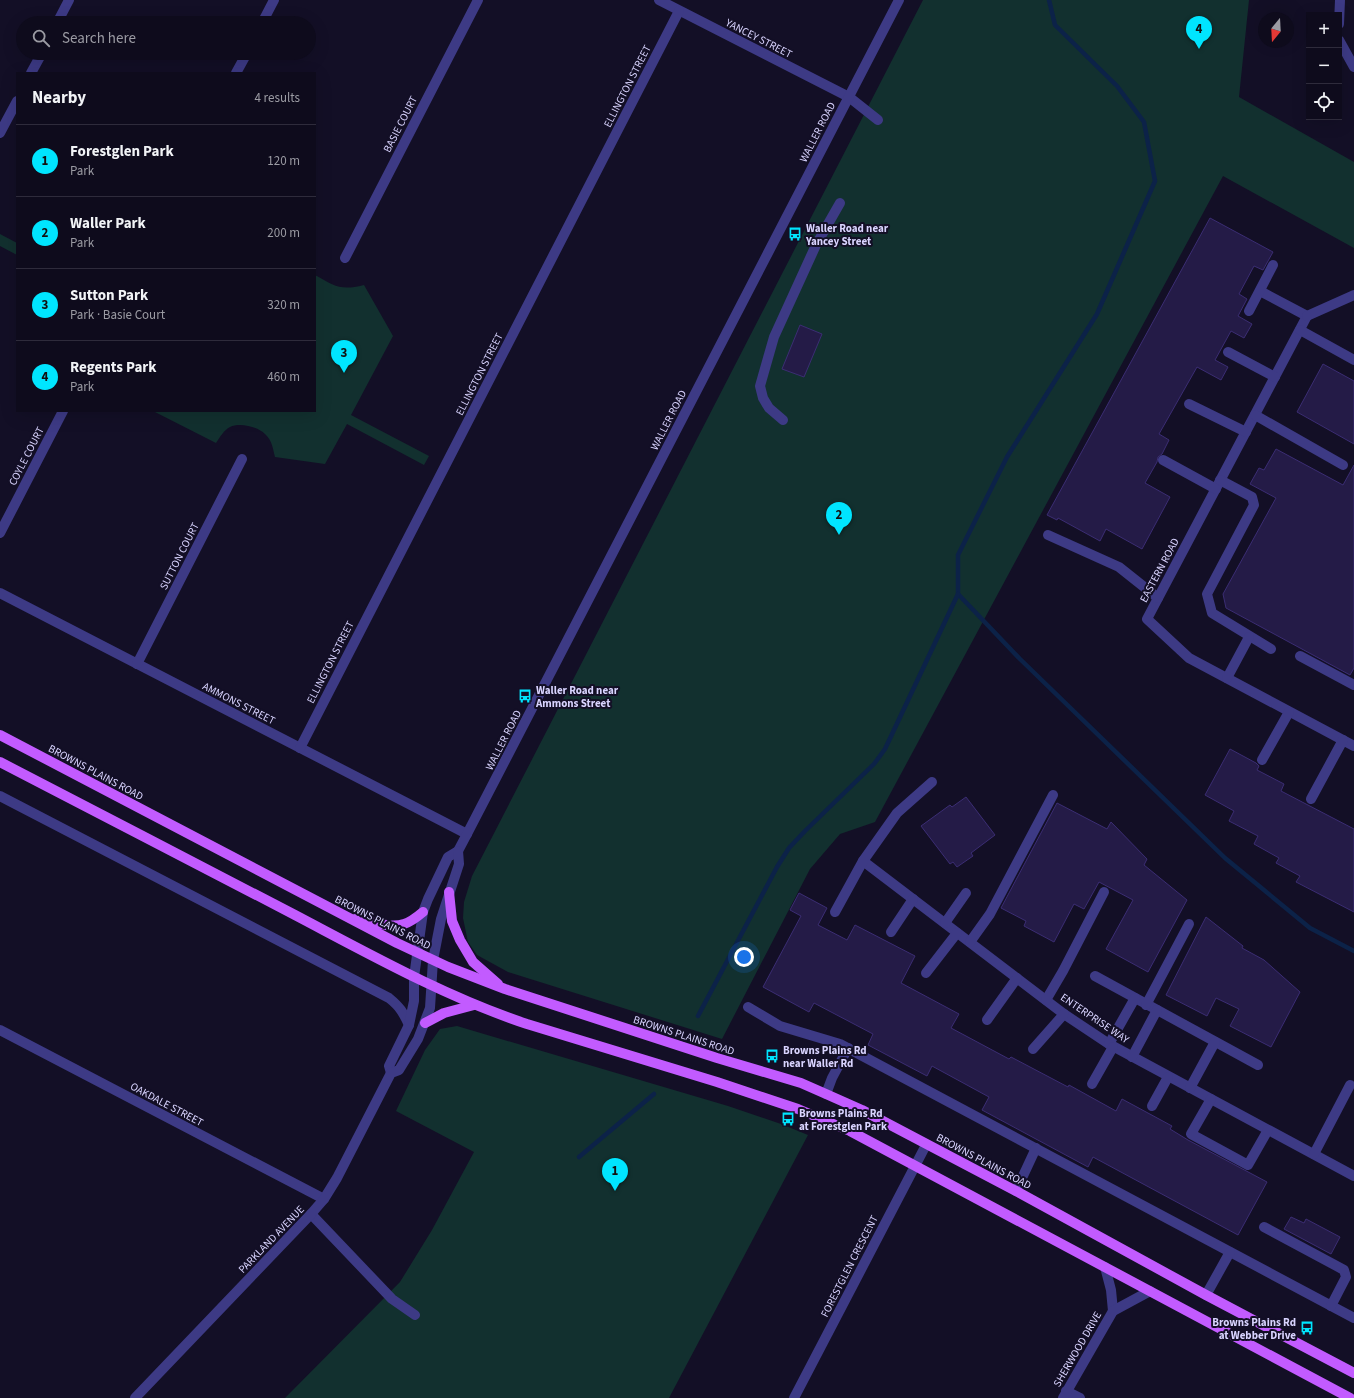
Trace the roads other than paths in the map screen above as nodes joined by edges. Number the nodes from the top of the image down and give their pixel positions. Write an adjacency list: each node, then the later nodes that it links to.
1 (69, 0): 9 (street)
2 (274, 0): 10 (street)
3 (478, 0): 22 (street, BASIE COURT)
4 (659, 0): 7 (street, YANCEY STREET)
5 (899, 0): 17 (street, WALLER ROAD)
6 (1340, 0): 8 (street)
7 (680, 11): 17 (street, YANCEY STREET); 55 (street, ELLINGTON STREET)
8 (1340, 12)
9 (61, 16)
10 (266, 16)
11 (1342, 45): 14 (street)
12 (38, 60): 15 (street)
13 (243, 60): 16 (street)
14 (1354, 67)
15 (32, 72)
16 (237, 72)
17 (849, 96): 19 (street, YANCEY STREET); 62 (street, WALLER ROAD)
18 (16, 102): 20 (street)
19 (878, 120)
20 (0, 134)
21 (840, 203): 35 (street)
22 (345, 258)
23 (1273, 265): 24 (street)
24 (1260, 291): 26 (street); 27 (street)
25 (1354, 295): 27 (street)
26 (1249, 311)
27 (1307, 316): 28 (street, EASTERN ROAD)
28 (1300, 330): 30 (street); 31 (street, EASTERN ROAD)
29 (1228, 352): 31 (street)
30 (1354, 360)
31 (1275, 377): 34 (street, EASTERN ROAD)
32 (1189, 404): 36 (street)
33 (62, 412): 41 (street, COYLE COURT)
34 (1255, 415): 36 (street, EASTERN ROAD); 39 (street)
35 (783, 420)
36 (1246, 432): 40 (street, EASTERN ROAD)
37 (242, 459): 48 (street, SUTTON COURT)
38 (1163, 460): 40 (street)
39 (1343, 465)
40 (1218, 484): 44 (street, EASTERN ROAD); 45 (street)
41 (0, 533)
42 (1048, 535): 44 (street)
43 (0, 593): 48 (street, AMMONS STREET)
44 (1158, 598): 49 (street, EASTERN ROAD)
45 (1249, 636): 46 (street); 49 (street)
46 (1271, 649)
47 (1300, 656): 50 (street)
48 (137, 664): 55 (street, AMMONS STREET)
49 (1227, 678): 51 (street, EASTERN ROAD)
50 (1354, 685)
51 (1289, 712): 53 (street, EASTERN ROAD); 56 (street)
52 (0, 735): 71 (main road, BROWNS PLAINS ROAD)
53 (1343, 740): 54 (street, EASTERN ROAD); 61 (street)
54 (1354, 746)
55 (300, 748): 62 (street, AMMONS STREET)
56 (1262, 760)
57 (0, 762): 81 (main road)
58 (932, 782): 64 (street)
59 (1053, 795): 76 (street)
60 (0, 796): 94 (street)
61 (1311, 799)
62 (468, 834): 63 (street, WALLER ROAD)
63 (458, 851): 65 (street, WALLER ROAD); 69 (street, WALLER ROAD)
64 (863, 861): 68 (street, ENTERPRISE WAY); 70 (street)
65 (450, 892): 78 (street, WALLER ROAD); 84 (main road)
66 (1104, 892): 86 (street)
67 (966, 893): 72 (street)
68 (913, 899): 72 (street, ENTERPRISE WAY); 74 (street)
69 (423, 912): 71 (main road); 77 (street, WALLER ROAD)
70 (835, 912)
71 (344, 915): 77 (main road, BROWNS PLAINS ROAD)
72 (945, 923): 75 (street, ENTERPRISE WAY)
73 (1189, 924): 87 (street)
74 (890, 932)
75 (958, 932): 76 (street, ENTERPRISE WAY); 79 (street)
76 (970, 942): 82 (street, ENTERPRISE WAY)
77 (417, 953): 78 (main road, BROWNS PLAINS ROAD); 81 (street, WALLER ROAD)
78 (433, 960): 83 (street, WALLER ROAD); 84 (main road, BROWNS PLAINS ROAD)
79 (926, 973)
80 (1094, 976): 85 (street)
81 (414, 977): 83 (main road); 94 (street, PARKLAND AVENUE)
82 (1017, 978): 86 (street, ENTERPRISE WAY); 92 (street)
83 (432, 986): 88 (main road); 93 (street, PARKLAND AVENUE)
84 (504, 990): 107 (main road, BROWNS PLAINS ROAD)
85 (1135, 998): 87 (street); 97 (street)
86 (1046, 1000): 91 (street, ENTERPRISE WAY)
87 (1146, 1004): 90 (street)
88 (474, 1005): 93 (main road); 114 (main road)
89 (748, 1007): 98 (street)
90 (1157, 1010): 96 (street); 100 (street)
91 (1064, 1014): 97 (street, ENTERPRISE WAY); 99 (street)
92 (987, 1020)
93 (425, 1023): 102 (street, PARKLAND AVENUE)
94 (409, 1025): 102 (street, PARKLAND AVENUE)
95 (0, 1030): 117 (street, OAKDALE STREET)
96 (1215, 1042): 101 (street); 106 (street)
97 (1111, 1046): 100 (street, ENTERPRISE WAY); 104 (street)
98 (848, 1048): 107 (street); 112 (street)
99 (1033, 1049)
100 (1132, 1057): 103 (street, ENTERPRISE WAY)
101 (1258, 1065)
102 (391, 1073): 117 (street, PARKLAND AVENUE)
103 (1168, 1077): 106 (street, ENTERPRISE WAY); 109 (street)
104 (1092, 1084)
105 (1350, 1086): 113 (street)
106 (1190, 1088): 108 (street, ENTERPRISE WAY)
107 (826, 1094): 111 (main road, BROWNS PLAINS ROAD)
108 (1211, 1099): 110 (street, ENTERPRISE WAY); 110 (street)
109 (1152, 1106)
110 (1268, 1130): 113 (street, ENTERPRISE WAY)
111 (926, 1145): 114 (street, FORESTGLEN CRESCENT); 116 (main road, BROWNS PLAINS ROAD)
112 (1036, 1148): 116 (street); 120 (street)
113 (1314, 1154): 115 (street, ENTERPRISE WAY)
114 (915, 1166): 121 (main road); 131 (street, FORESTGLEN CRESCENT)
115 (1354, 1176)
116 (1016, 1191): 123 (main road, BROWNS PLAINS ROAD)
117 (324, 1199): 118 (street, PARKLAND AVENUE)
118 (311, 1214): 126 (street); 130 (street, PARKLAND AVENUE)
119 (1264, 1227): 124 (street)
120 (1230, 1252): 123 (street); 124 (street)
121 (1105, 1267): 122 (main road); 125 (street, SHERWOOD DRIVE)
122 (1150, 1291): 125 (street, SHERWOOD DRIVE); 133 (main road)
123 (1206, 1295): 128 (main road, BROWNS PLAINS ROAD)
124 (1331, 1306): 127 (street)
125 (1113, 1311): 129 (street, SHERWOOD DRIVE)
126 (415, 1315)
127 (1354, 1318)
128 (1354, 1373)
129 (1065, 1394): 132 (street)
130 (135, 1398)
131 (794, 1398)
132 (1080, 1398)
133 (1350, 1398)

